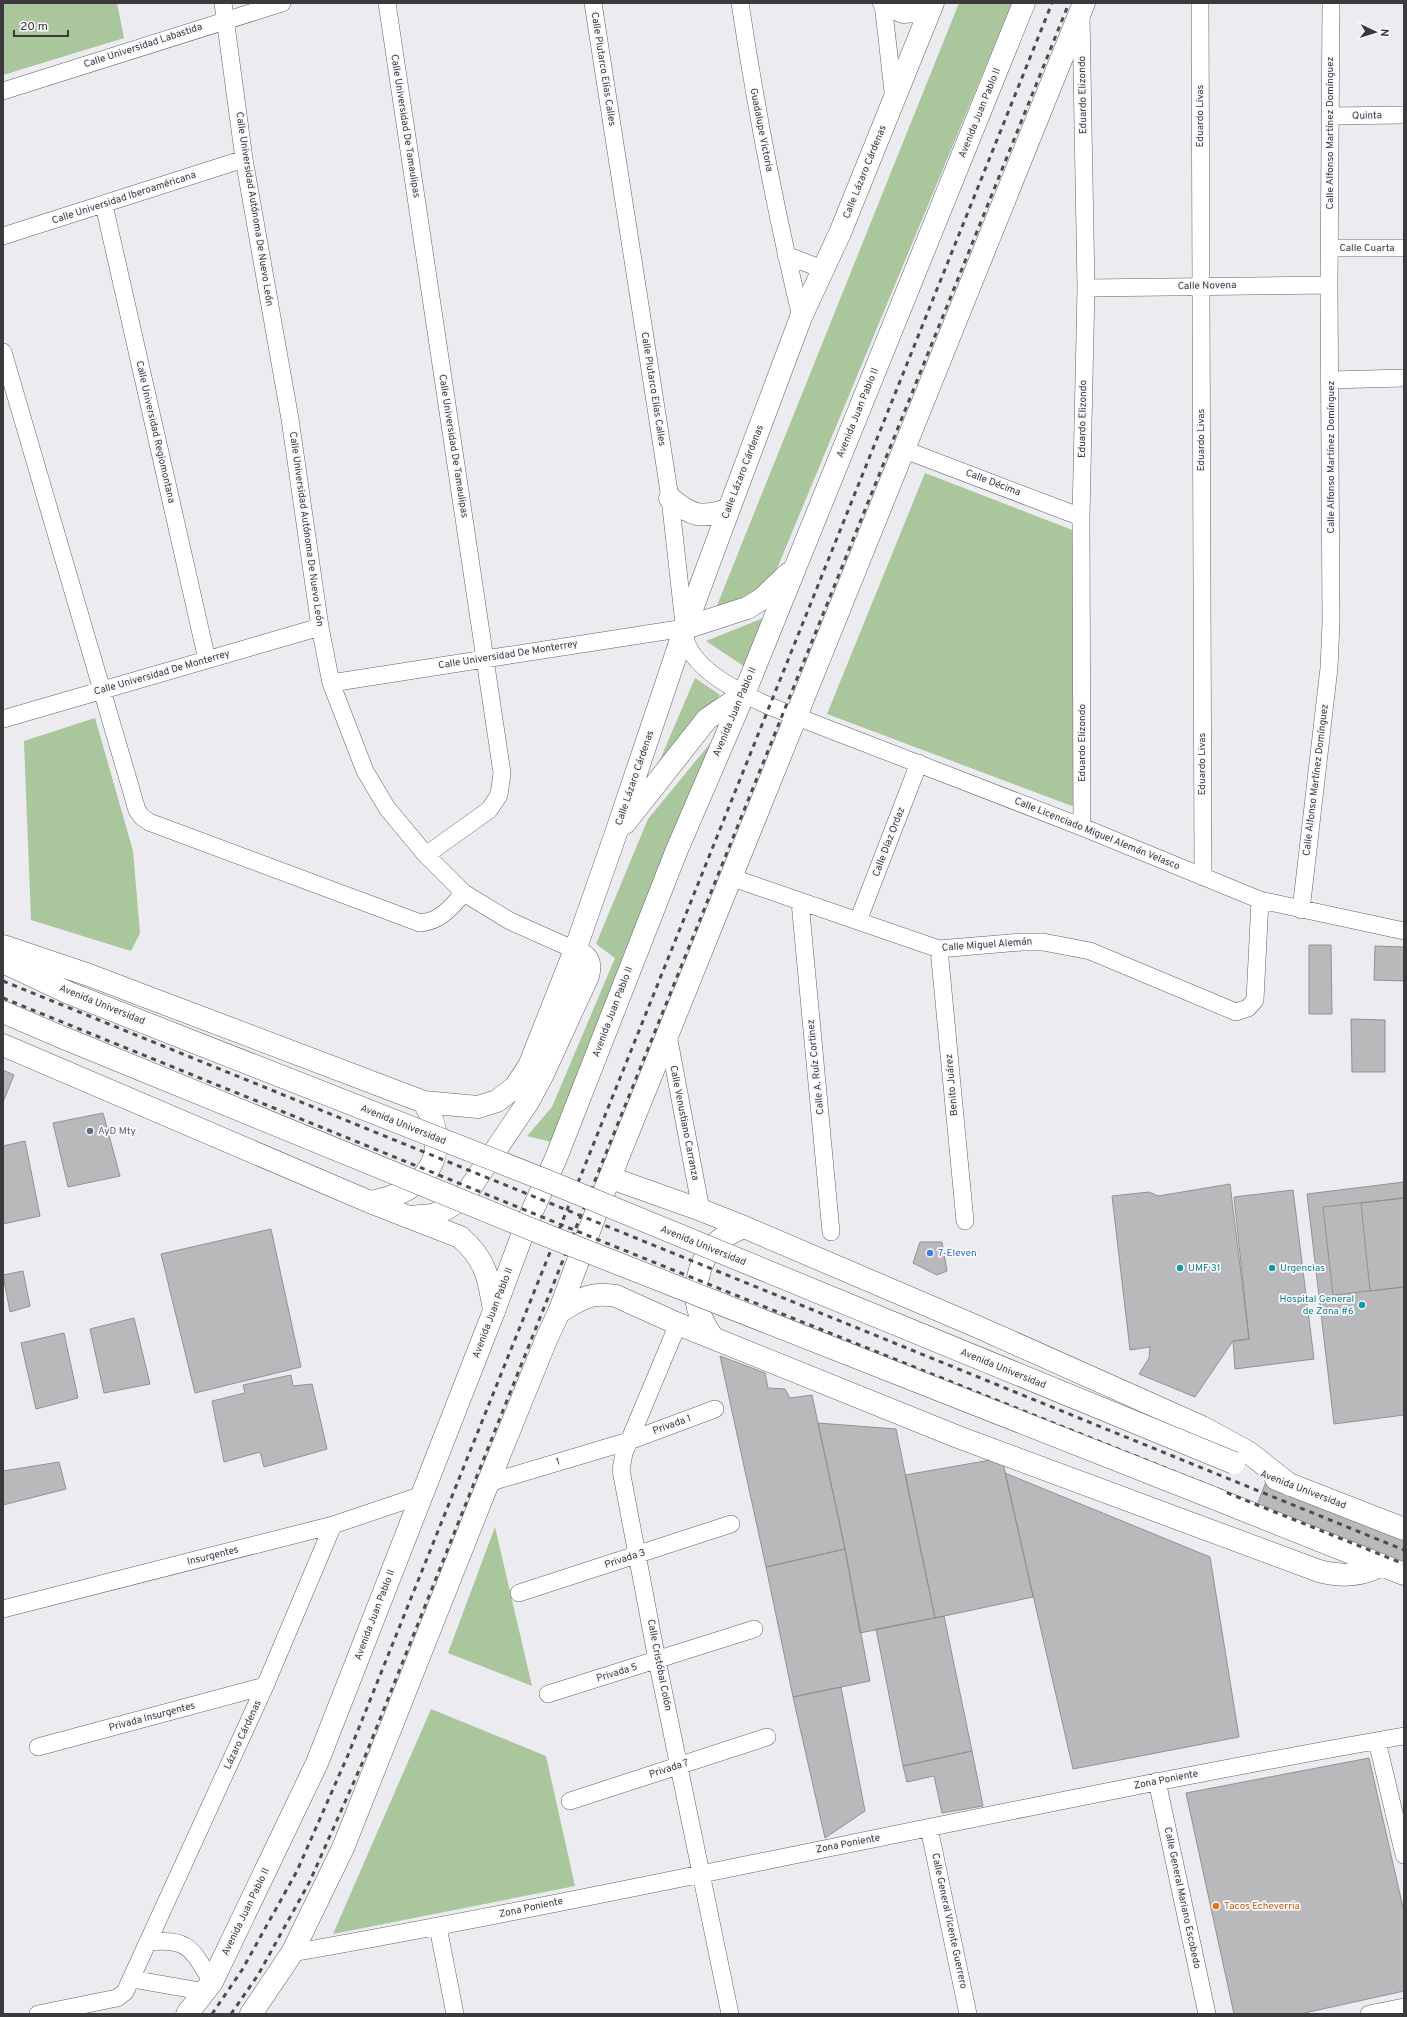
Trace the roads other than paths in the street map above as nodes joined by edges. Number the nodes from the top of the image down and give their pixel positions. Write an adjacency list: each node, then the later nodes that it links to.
1 (223, 3): 12 (street, Calle Universidad Autónoma De Nuevo León)
2 (282, 3): 12 (street, Calle Universidad Labastida)
3 (386, 3): 38 (street, Calle Universidad De Tamaulipas)
4 (593, 3): 32 (street, Calle Plutarco Elías Calles)
5 (740, 3): 22 (street, Guadalupe Victoria)
6 (884, 3): 10 (main road); 14 (street)
7 (1024, 3): 35 (main road, Avenida Juan Pablo II)
8 (1200, 3): 25 (street, Eduardo Livas)
9 (1331, 3): 16 (street, Calle Alfonso Martínez Domínguez)
10 (932, 6): 14 (main road, Calle Lázaro Cárdenas)
11 (1083, 7): 26 (street, Eduardo Elizondo); 31 (main road)
12 (226, 20): 13 (street, Calle Universidad Labastida); 17 (street, Calle Universidad Autónoma De Nuevo León)
13 (3, 91)
14 (894, 100): 23 (main road, Calle Lázaro Cárdenas)
15 (1404, 115): 16 (street, Quinta)
16 (1330, 116): 20 (street, Calle Alfonso Martínez Domínguez)
17 (244, 159): 18 (street, Calle Universidad Iberoaméricana); 36 (street, Calle Universidad Autónoma De Nuevo León)
18 (104, 205): 19 (street, Calle Universidad Iberoaméricana); 39 (street, Calle Universidad Regiomontana)
19 (3, 236)
20 (1331, 248): 21 (street, Calle Cuarta); 24 (street, Calle Alfonso Martínez Domínguez)
21 (1404, 248)
22 (786, 255): 23 (street); 27 (street, Guadalupe Victoria)
23 (822, 269): 27 (main road, Calle Lázaro Cárdenas)
24 (1329, 285): 25 (street, Calle Novena); 30 (street, Calle Alfonso Martínez Domínguez)
25 (1201, 286): 26 (street, Calle Novena); 49 (street, Eduardo Livas)
26 (1086, 288): 34 (street, Eduardo Elizondo)
27 (801, 317): 33 (main road, Calle Lázaro Cárdenas)
28 (3, 352): 41 (street)
29 (1404, 378): 30 (street)
30 (1331, 380): 54 (street, Calle Alfonso Martínez Domínguez)
31 (905, 450): 34 (street, Calle Décima); 43 (main road)
32 (670, 498): 33 (main road); 37 (street, Calle Plutarco Elías Calles)
33 (729, 509): 37 (main road, Calle Lázaro Cárdenas)
34 (1081, 517): 46 (street, Eduardo Elizondo)
35 (795, 568): 37 (main road); 42 (main road, Avenida Juan Pablo II)
36 (320, 627): 39 (street, Calle Universidad De Monterrey); 40 (street, Calle Universidad Autónoma De Nuevo León)
37 (685, 628): 38 (street, Calle Universidad De Monterrey); 42 (street, Calle Plutarco Elías Calles); 47 (main road, Calle Lázaro Cárdenas)
38 (484, 658): 40 (street, Calle Universidad De Monterrey); 48 (street, Calle Universidad De Tamaulipas)
39 (207, 660): 41 (street, Calle Universidad De Monterrey)
40 (331, 683): 48 (street, Calle Universidad Autónoma De Nuevo León)
41 (101, 690): 44 (street, Calle Universidad De Monterrey); 51 (street)
42 (744, 694): 43 (street, Calle Plutarco Elías Calles); 47 (main road); 72 (main road, Avenida Juan Pablo II)
43 (796, 717): 45 (street, Calle Licenciado Miguel Alemán Velasco); 50 (main road)
44 (3, 719)
45 (919, 763): 46 (street, Calle Licenciado Miguel Alemán Velasco); 55 (street, Calle Díaz Ordaz)
46 (1082, 827): 49 (street, Calle Licenciado Miguel Alemán Velasco)
47 (615, 836): 59 (main road, Calle Lázaro Cárdenas)
48 (426, 856): 51 (street, Calle Universidad Autónoma De Nuevo León)
49 (1202, 877): 52 (street, Calle Licenciado Miguel Alemán Velasco)
50 (733, 878): 53 (street, Calle Miguel Alemán); 62 (main road)
51 (464, 893): 59 (street, Calle Universidad Autónoma De Nuevo León)
52 (1260, 900): 54 (street, Calle Licenciado Miguel Alemán Velasco); 58 (street, Calle Miguel Alemán)
53 (800, 902): 55 (street, Calle Miguel Alemán); 71 (street, Calle A. Ruíz Cortinez)
54 (1301, 910): 56 (street, Calle Licenciado Miguel Alemán Velasco)
55 (858, 921): 58 (street, Calle Miguel Alemán)
56 (1404, 931)
57 (3, 946): 64 (main road, Calle Lázaro Cárdenas)
58 (939, 949): 69 (street, Benito Juárez)
59 (575, 950): 64 (main road, Calle Lázaro Cárdenas); 68 (main road)
60 (3, 962): 79 (main road, Avenida Universidad, bridge)
61 (3, 1012): 85 (main road, bridge)
62 (668, 1035): 65 (main road); 67 (street, Calle Venustiano Carranza)
63 (3, 1045): 66 (main road)
64 (424, 1102): 66 (main road)
65 (611, 1178): 67 (main road); 73 (main road)
66 (370, 1202): 68 (main road)
67 (702, 1210): 70 (main road)
68 (409, 1218): 72 (main road)
69 (965, 1221)
70 (744, 1227): 75 (main road); 79 (main road)
71 (831, 1232)
72 (494, 1311): 80 (main road, Avenida Juan Pablo II)
73 (559, 1312): 74 (main road); 78 (main road)
74 (678, 1324): 75 (main road); 77 (street, Calle Cristóbal Colón)
75 (713, 1338): 85 (main road)
76 (715, 1409): 77 (street, Privada 1)
77 (629, 1441): 78 (street, 1); 84 (street, Calle Cristóbal Colón)
78 (488, 1483): 105 (main road)
79 (1290, 1485): 83 (main road, Avenida Universidad)
80 (422, 1495): 82 (street, Insurgentes); 107 (main road, Avenida Juan Pablo II)
81 (731, 1524): 84 (street, Privada 3)
82 (332, 1526): 88 (street, Insurgentes); 91 (street, Lázaro Cárdenas)
83 (1404, 1529)
84 (638, 1555): 87 (street, Privada 3); 90 (street, Calle Cristóbal Colón)
85 (1382, 1565): 86 (main road)
86 (1404, 1574)
87 (519, 1593)
88 (3, 1609)
89 (754, 1629): 90 (street, Privada 5)
90 (657, 1660): 92 (street, Privada 5); 97 (street, Calle Cristóbal Colón)
91 (265, 1686): 96 (street, Privada Insurgentes); 104 (street, Lázaro Cárdenas)
92 (548, 1694)
93 (1404, 1736): 95 (street, Zona Poniente)
94 (767, 1737): 97 (street, Privada 7)
95 (1377, 1741): 98 (street, Zona Poniente); 101 (street)
96 (38, 1747)
97 (679, 1766): 99 (street, Privada 7); 102 (street, Calle Cristóbal Colón)
98 (1157, 1781): 100 (street, Zona Poniente); 115 (street, Calle General Mariano Escobedo)
99 (570, 1801)
100 (929, 1828): 102 (street, Zona Poniente); 114 (street, Calle General Vicente Guerrero)
101 (1404, 1855)
102 (702, 1873): 103 (street, Zona Poniente); 113 (street, Calle Cristóbal Colón)
103 (438, 1927): 105 (street, Zona Poniente); 112 (street)
104 (149, 1942): 106 (street, Lázaro Cárdenas); 107 (street)
105 (292, 1954): 111 (main road)
106 (132, 1979): 107 (street); 109 (street, Lázaro Cárdenas)
107 (209, 1987): 110 (main road, Avenida Juan Pablo II)
108 (1404, 2007): 116 (street)
109 (38, 2014)
110 (187, 2014)
111 (251, 2014)
112 (455, 2014)
113 (730, 2014)
114 (968, 2014)
115 (1207, 2014)
116 (1368, 2014)

